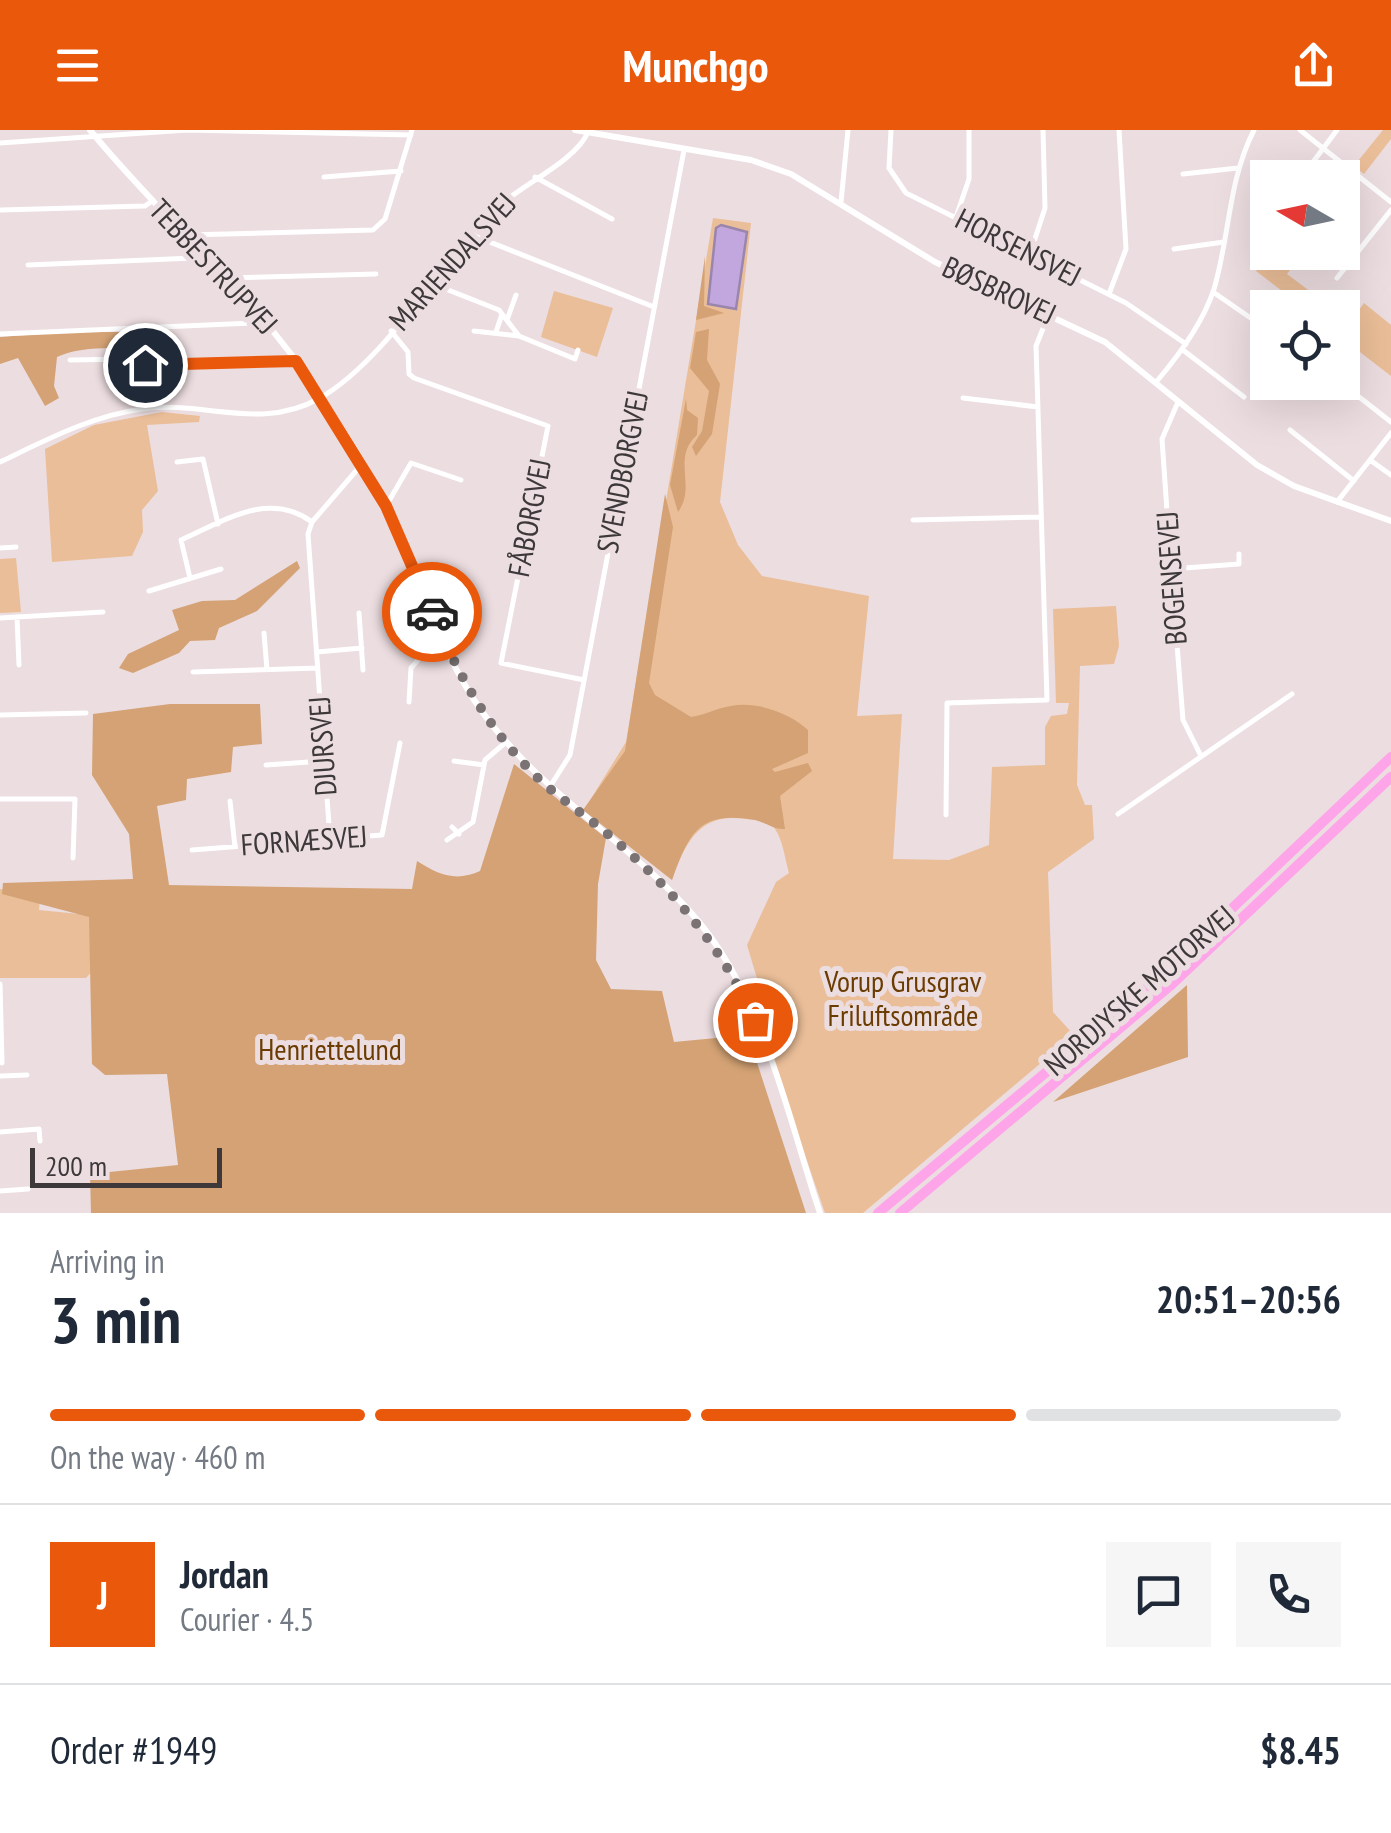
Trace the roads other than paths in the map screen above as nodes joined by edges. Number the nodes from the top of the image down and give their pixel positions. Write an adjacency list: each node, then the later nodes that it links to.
1 (576, 130): 13 (street, BØSBROVEJ)
2 (635, 130): 15 (street)
3 (848, 130): 26 (street)
4 (891, 130): 30 (street, HORSENSVEJ)
5 (969, 130): 30 (street)
6 (1043, 130): 37 (street)
7 (1119, 130): 44 (street)
8 (1254, 130): 20 (street)
9 (1300, 130): 17 (street)
10 (1338, 130): 17 (street)
11 (134, 131): 12 (street); 14 (street)
12 (412, 132): 21 (street)
13 (588, 132): 15 (street, BØSBROVEJ); 24 (street, MARIENDALSVEJ)
14 (93, 133): 16 (street); 25 (street, TEBBESTRUPVEJ)
15 (633, 141): 18 (street, BØSBROVEJ)
16 (0, 143)
17 (1323, 149): 19 (street); 27 (street)
18 (684, 150): 26 (street, BØSBROVEJ); 46 (street, SVENDBORGVEJ)
19 (1315, 160)
20 (1238, 168): 22 (street); 34 (street)
21 (401, 171): 23 (street); 32 (street)
22 (1183, 174)
23 (324, 177)
24 (534, 177): 31 (street); 33 (street, MARIENDALSVEJ)
25 (152, 200): 28 (street); 32 (street, TEBBESTRUPVEJ)
26 (840, 202): 47 (street, BØSBROVEJ)
27 (1391, 202)
28 (0, 210)
29 (1391, 210): 41 (street)
30 (956, 217): 37 (street, HORSENSVEJ)
31 (612, 218)
32 (184, 235): 36 (street, TEBBESTRUPVEJ)
33 (472, 235): 42 (street, MARIENDALSVEJ); 46 (street)
34 (1224, 242): 35 (street); 43 (street)
35 (1174, 249)
36 (200, 254): 38 (street); 40 (street, TEBBESTRUPVEJ)
37 (1030, 254): 44 (street, HORSENSVEJ)
38 (28, 264)
39 (376, 274): 40 (street)
40 (225, 278): 49 (street, TEBBESTRUPVEJ)
41 (1336, 278)
42 (433, 284): 48 (street); 51 (street, MARIENDALSVEJ)
43 (1213, 292): 50 (street); 56 (street)
44 (1109, 294): 56 (street, HORSENSVEJ)
45 (516, 295): 48 (street)
46 (654, 306): 104 (street, SVENDBORGVEJ)
47 (1050, 313): 60 (street, BØSBROVEJ); 66 (street)
48 (504, 317): 53 (street); 55 (street)
49 (265, 318): 54 (street); 59 (street, TEBBESTRUPVEJ)
50 (1250, 318)
51 (391, 331): 61 (street, MARIENDALSVEJ); 104 (street, FÅBORGVEJ)
52 (474, 331): 53 (street)
53 (496, 332): 55 (street)
54 (0, 334)
55 (520, 336): 57 (street)
56 (1184, 346): 60 (street); 62 (street, HORSENSVEJ)
57 (578, 350)
58 (70, 360): 59 (street)
59 (296, 361): 61 (street, TEBBESTRUPVEJ)
60 (1158, 382): 65 (street, BØSBROVEJ)
61 (322, 397): 71 (street); 73 (street, TEBBESTRUPVEJ)
62 (1244, 397)
63 (963, 398): 66 (street)
64 (1360, 398): 67 (street)
65 (1180, 400): 77 (street, BØSBROVEJ); 88 (street, BOGENSEVEJ)
66 (1038, 407): 79 (street)
67 (1391, 422)
68 (1290, 430): 76 (street)
69 (1391, 433): 70 (street)
70 (1370, 460): 74 (street); 76 (street)
71 (0, 462)
72 (176, 462): 83 (street)
73 (362, 464): 78 (street, TEBBESTRUPVEJ); 82 (street)
74 (1391, 475)
75 (461, 480): 78 (street)
76 (1354, 481): 77 (street)
77 (1337, 502): 81 (street, BØSBROVEJ)
78 (386, 506): 96 (street, TEBBESTRUPVEJ)
79 (1042, 517): 80 (street); 122 (street)
80 (912, 520)
81 (1391, 521)
82 (312, 522): 83 (street); 98 (street, DJURSVEJ)
83 (218, 524): 89 (street)
84 (16, 547): 85 (street)
85 (0, 548)
86 (1239, 554): 88 (street)
87 (221, 569): 89 (street)
88 (1170, 569): 111 (street, BOGENSEVEJ)
89 (190, 578): 90 (street)
90 (148, 591)
91 (103, 612): 93 (street)
92 (359, 613): 97 (street, DJURSVEJ)
93 (17, 617): 94 (street); 99 (street)
94 (0, 618)
95 (264, 633): 101 (street)
96 (441, 634): 106 (street); 110 (street, TEBBESTRUPVEJ)
97 (362, 648): 98 (street, DJURSVEJ); 102 (street, DJURSVEJ)
98 (316, 652): 100 (street, DJURSVEJ)
99 (19, 665)
100 (318, 668): 101 (street); 114 (street, DJURSVEJ)
101 (266, 670): 103 (street)
102 (364, 670)
103 (193, 672)
104 (584, 680): 118 (street, SVENDBORGVEJ)
105 (1292, 694): 111 (street)
106 (409, 702)
107 (86, 713): 108 (street)
108 (0, 715)
109 (400, 743): 125 (street, FORNÆSVEJ)
110 (505, 743): 116 (street); 118 (street, TEBBESTRUPVEJ)
111 (1201, 756): 121 (street)
112 (1391, 758): 139 (highway, NORDJYSKE MOTORVEJ)
113 (454, 760): 116 (street)
114 (324, 761): 115 (street); 125 (street, DJURSVEJ)
115 (266, 765)
116 (484, 765): 124 (street)
117 (1391, 777): 140 (highway, NORDJYSKE MOTORVEJ)
118 (549, 788): 138 (street, TEBBESTRUPVEJ)
119 (0, 799): 129 (street)
120 (230, 801): 127 (street)
121 (1118, 814)
122 (946, 815)
123 (452, 826): 124 (street)
124 (458, 834): 126 (street)
125 (330, 840): 127 (street, FORNÆSVEJ)
126 (446, 840)
127 (235, 846): 128 (street, FORNÆSVEJ)
128 (192, 850)
129 (73, 858)
130 (0, 984): 131 (street)
131 (2, 1063)
132 (27, 1074): 133 (street)
133 (0, 1076)
134 (0, 1132): 135 (street)
135 (40, 1140)
136 (28, 1189): 137 (street)
137 (0, 1192)
138 (820, 1213)
139 (878, 1213)
140 (900, 1213)

